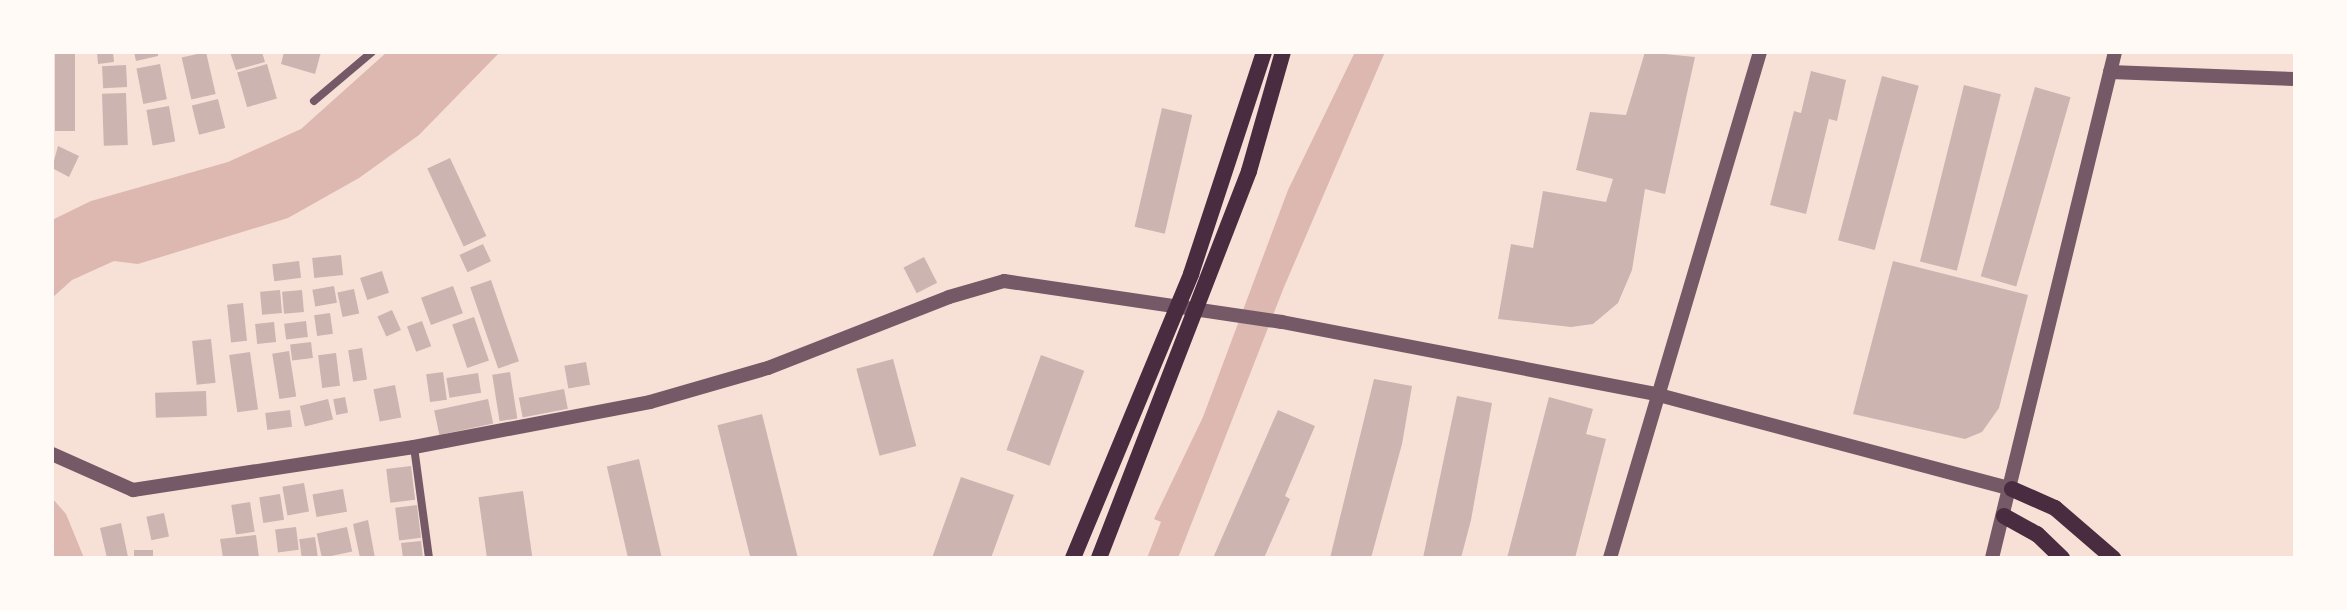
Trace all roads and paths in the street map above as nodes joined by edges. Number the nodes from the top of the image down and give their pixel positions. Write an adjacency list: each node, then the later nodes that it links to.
1 (372, 52): 8 (street)
2 (1264, 52): 9 (main road)
3 (1283, 52): 9 (main road)
4 (1760, 52): 10 (street)
5 (2115, 52): 6 (street)
6 (2110, 72): 7 (street); 13 (street)
7 (2295, 79)
8 (314, 101)
9 (1187, 307): 10 (street); 11 (street); 16 (main road); 17 (main road)
10 (1655, 394): 13 (street); 18 (street)
11 (414, 447): 12 (street); 15 (street)
12 (52, 454)
13 (2012, 489): 14 (street); 21 (main road)
14 (2004, 516): 19 (street); 20 (main road)
15 (429, 558)
16 (1073, 558)
17 (1099, 558)
18 (1610, 558)
19 (1992, 558)
20 (2062, 558)
21 (2113, 558)

